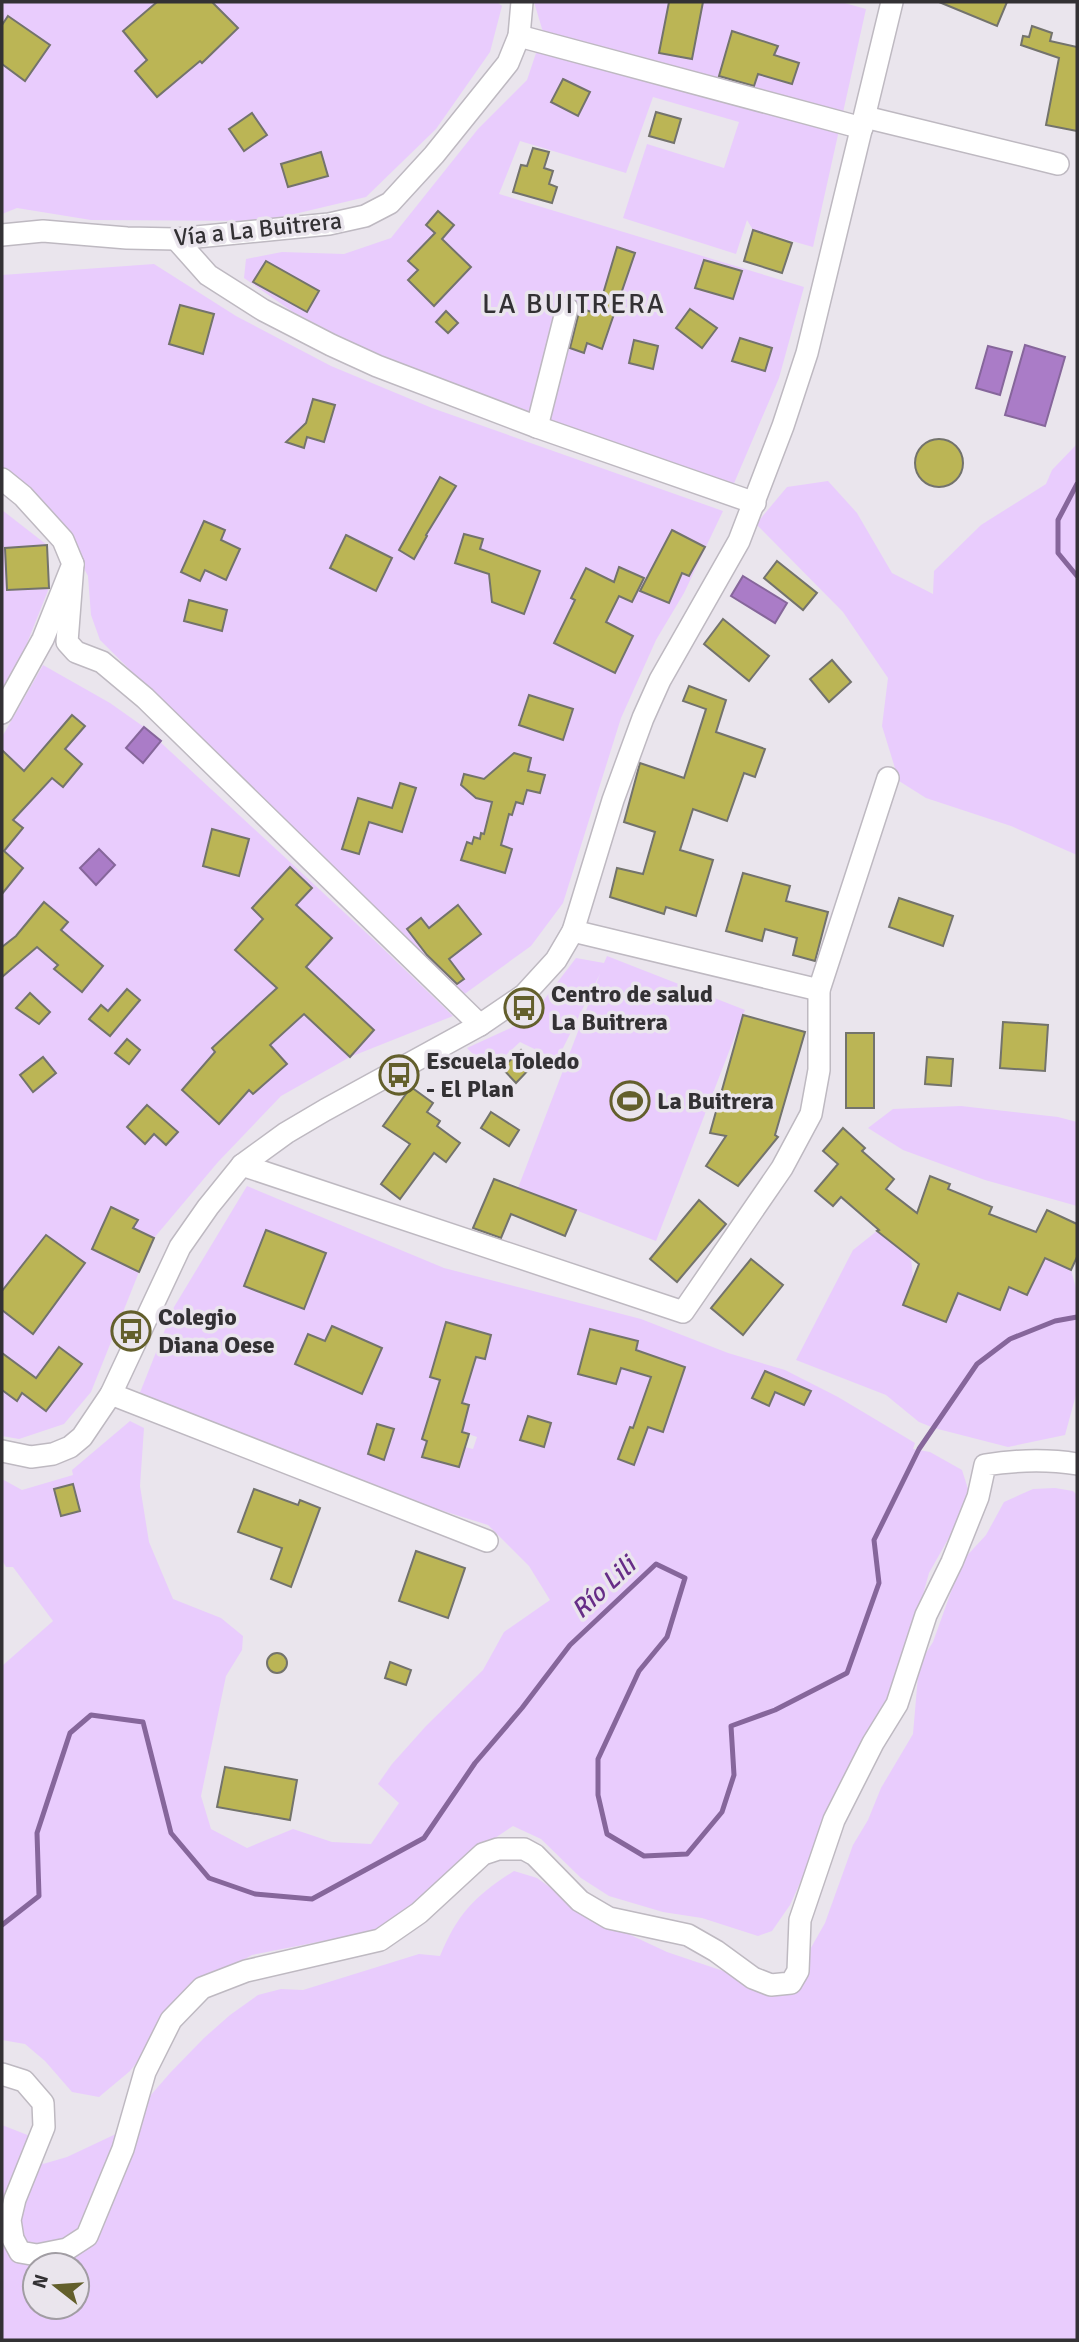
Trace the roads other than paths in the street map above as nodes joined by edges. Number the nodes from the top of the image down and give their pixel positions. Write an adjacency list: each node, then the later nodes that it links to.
1 (522, 2): 3 (street, Vía a La Buitrera)
2 (892, 2): 4 (street)
3 (519, 36): 4 (street); 7 (street, Vía a La Buitrera)
4 (863, 122): 5 (street); 11 (street)
5 (1058, 164)
6 (2, 235): 7 (street, Vía a La Buitrera)
7 (176, 239): 9 (street)
8 (568, 308): 9 (street)
9 (537, 427): 11 (street)
10 (2, 479): 12 (street)
11 (755, 503): 15 (street)
12 (73, 564): 13 (street); 17 (street)
13 (2, 713)
14 (887, 778): 16 (street)
15 (572, 931): 16 (street); 17 (street)
16 (819, 990): 18 (street)
17 (480, 1025): 18 (street)
18 (242, 1165): 19 (street)
19 (111, 1394): 20 (street); 22 (street)
20 (4, 1453)
21 (1077, 1464): 23 (street)
22 (487, 1541)
23 (2, 2074)

